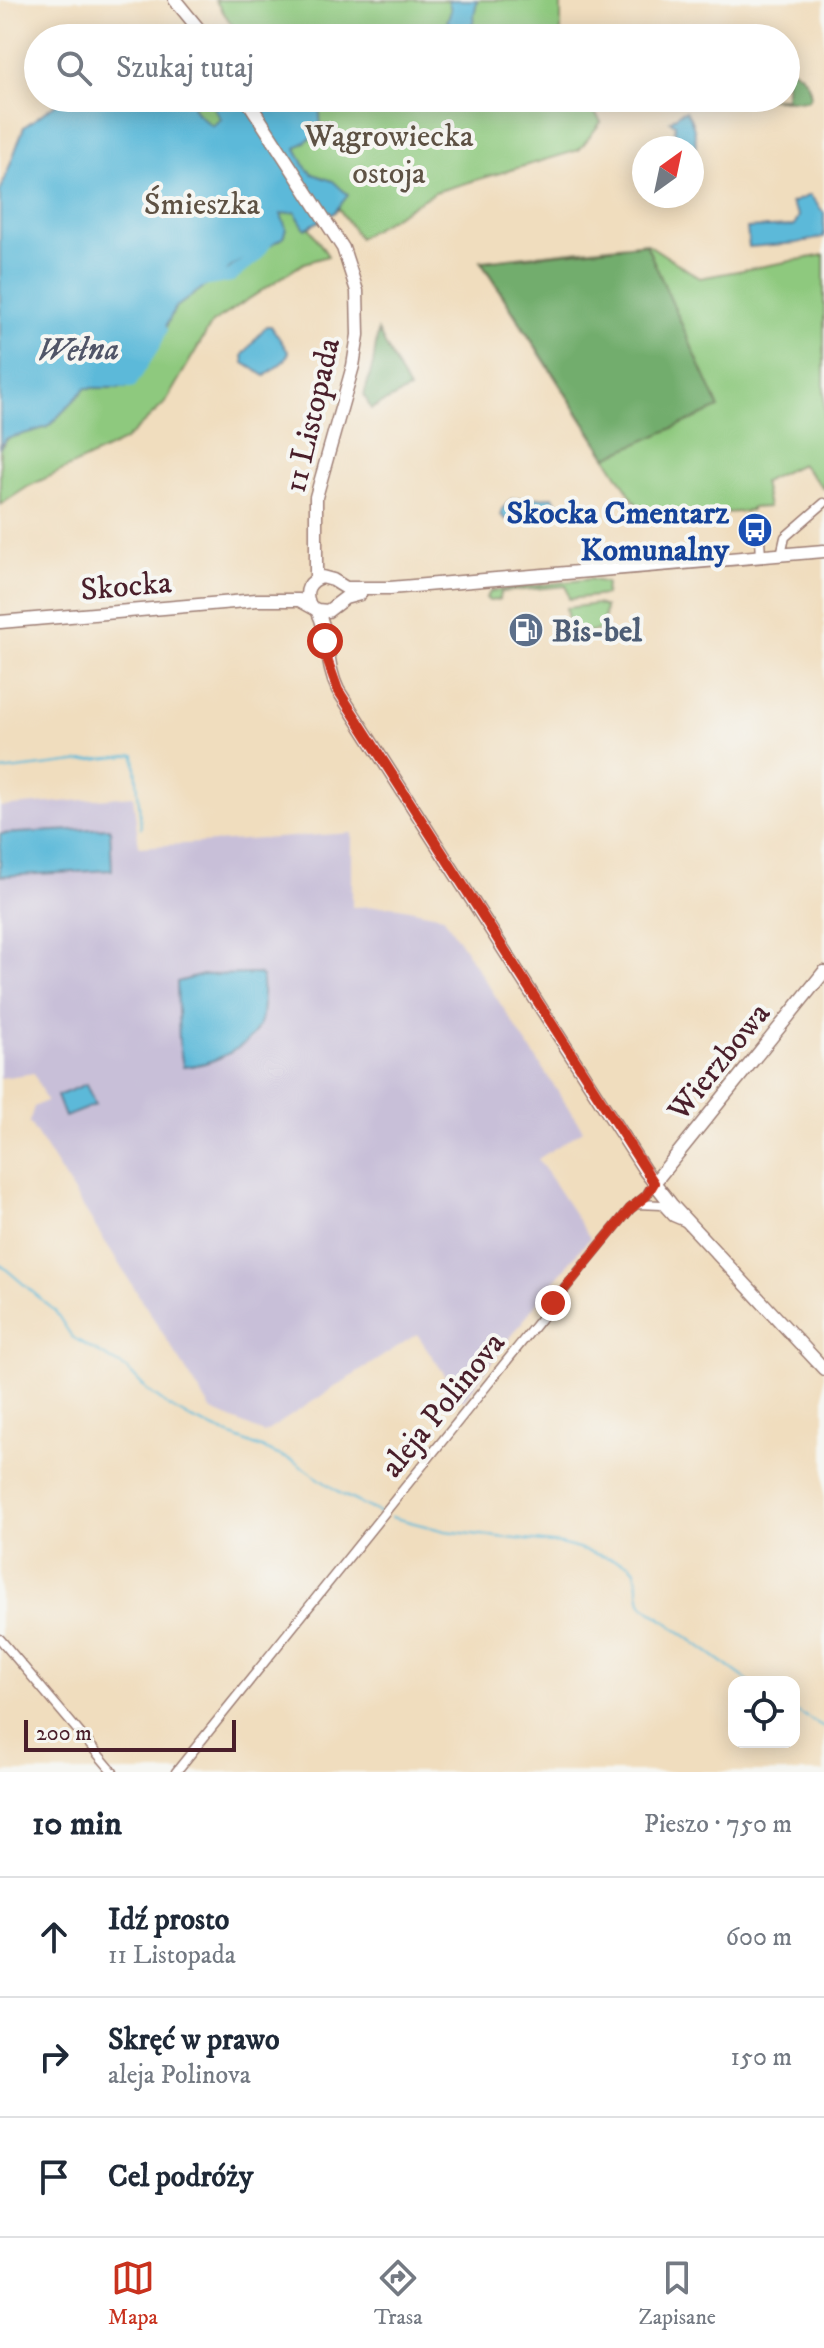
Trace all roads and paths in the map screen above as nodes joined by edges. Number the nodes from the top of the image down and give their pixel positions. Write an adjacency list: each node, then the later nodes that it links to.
1 (175, 0): 2 (main road)
2 (195, 24)
3 (255, 112): 9 (main road, 11 Listopada)
4 (824, 503): 7 (street)
5 (760, 539): 8 (street)
6 (824, 551): 7 (main road, Skocka)
7 (781, 555): 8 (main road, Skocka)
8 (761, 557): 10 (main road, Skocka)
9 (322, 582): 10 (main road, Skocka); 11 (main road, Skocka); 12 (main road); 13 (main road)
10 (390, 588): 12 (main road, Skocka)
11 (257, 600): 13 (main road, Skocka); 14 (main road, Skocka)
12 (336, 605): 13 (main road, Skocka); 15 (main road)
13 (313, 606): 15 (main road)
14 (0, 622)
15 (332, 674): 17 (main road)
16 (824, 972): 17 (main road, Wierzbowa)
17 (654, 1183): 18 (street, aleja Polinova); 19 (main road)
18 (633, 1207): 19 (street); 23 (street, aleja Polinova)
19 (692, 1226): 20 (main road)
20 (824, 1369)
21 (0, 1639): 22 (street)
22 (113, 1772)
23 (176, 1772)

